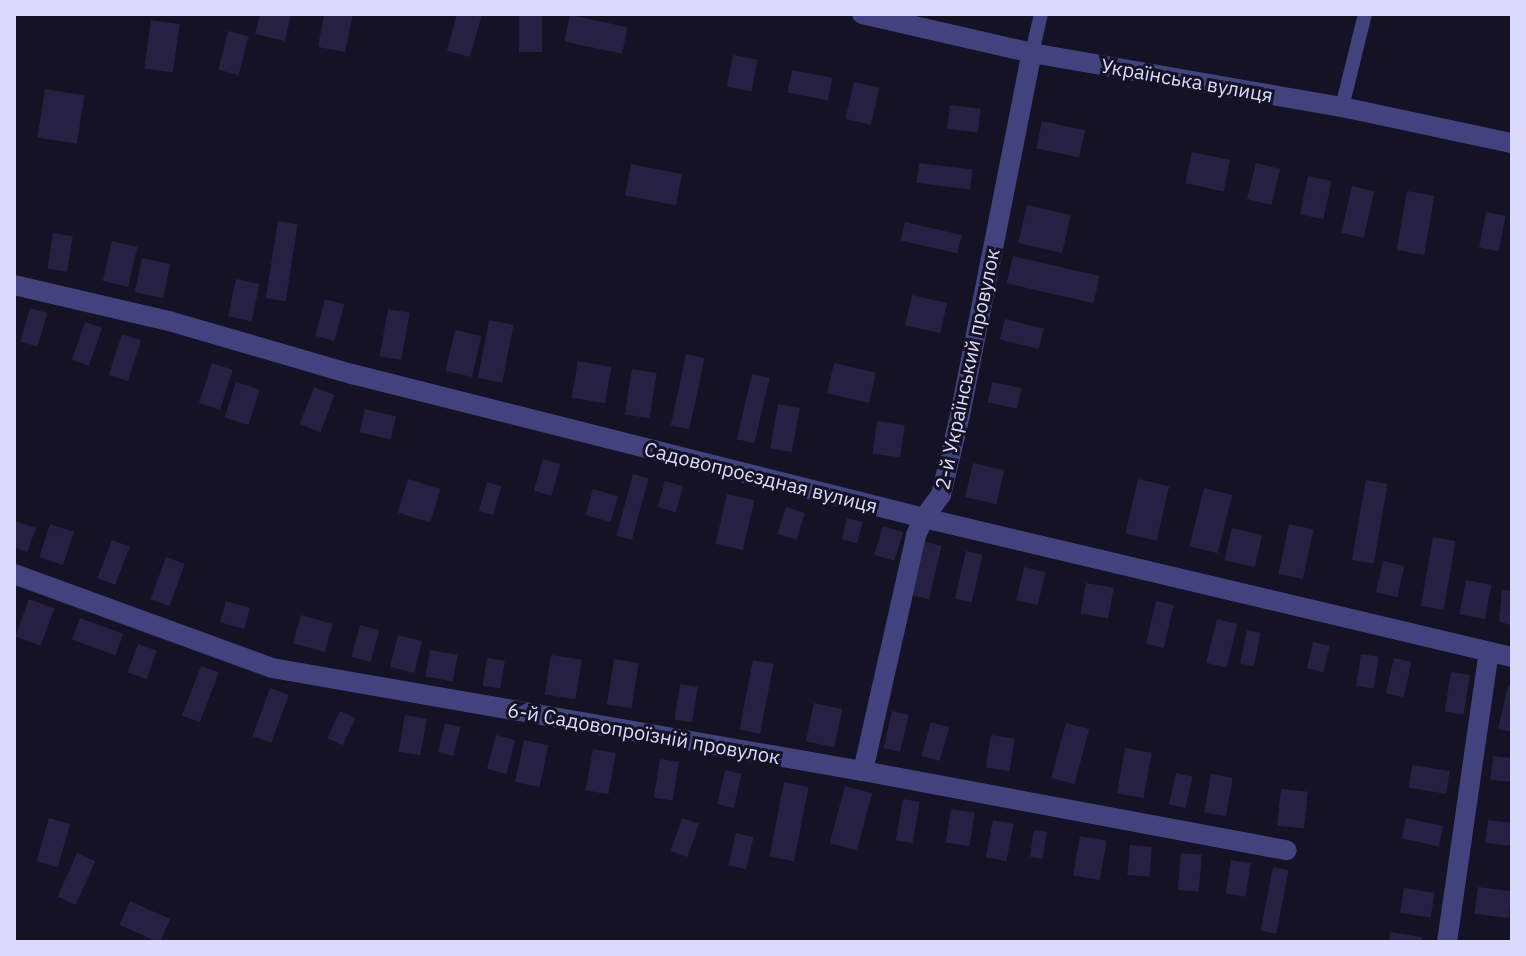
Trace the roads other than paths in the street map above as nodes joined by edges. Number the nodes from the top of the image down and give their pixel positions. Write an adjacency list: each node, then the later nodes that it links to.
1 (862, 14): 4 (street, Українська вулиця)
2 (1041, 14): 4 (lane)
3 (1365, 14): 5 (lane)
4 (1032, 53): 5 (street, Українська вулиця); 8 (street, 2-й Український провулок)
5 (1342, 107): 6 (street, Українська вулиця)
6 (1512, 143)
7 (14, 285): 8 (street, Садовопроєздная вулиця)
8 (924, 518): 10 (street, Садовопроєздная вулиця); 12 (street, 2-й Український провулок)
9 (14, 574): 12 (street, 6-й Садовопроїзній провулок)
10 (1489, 652): 11 (street, Садовопроєздная вулиця); 14 (street)
11 (1512, 657)
12 (863, 771): 13 (street, 6-й Садовопроїзній провулок)
13 (1287, 850)
14 (1447, 942)

